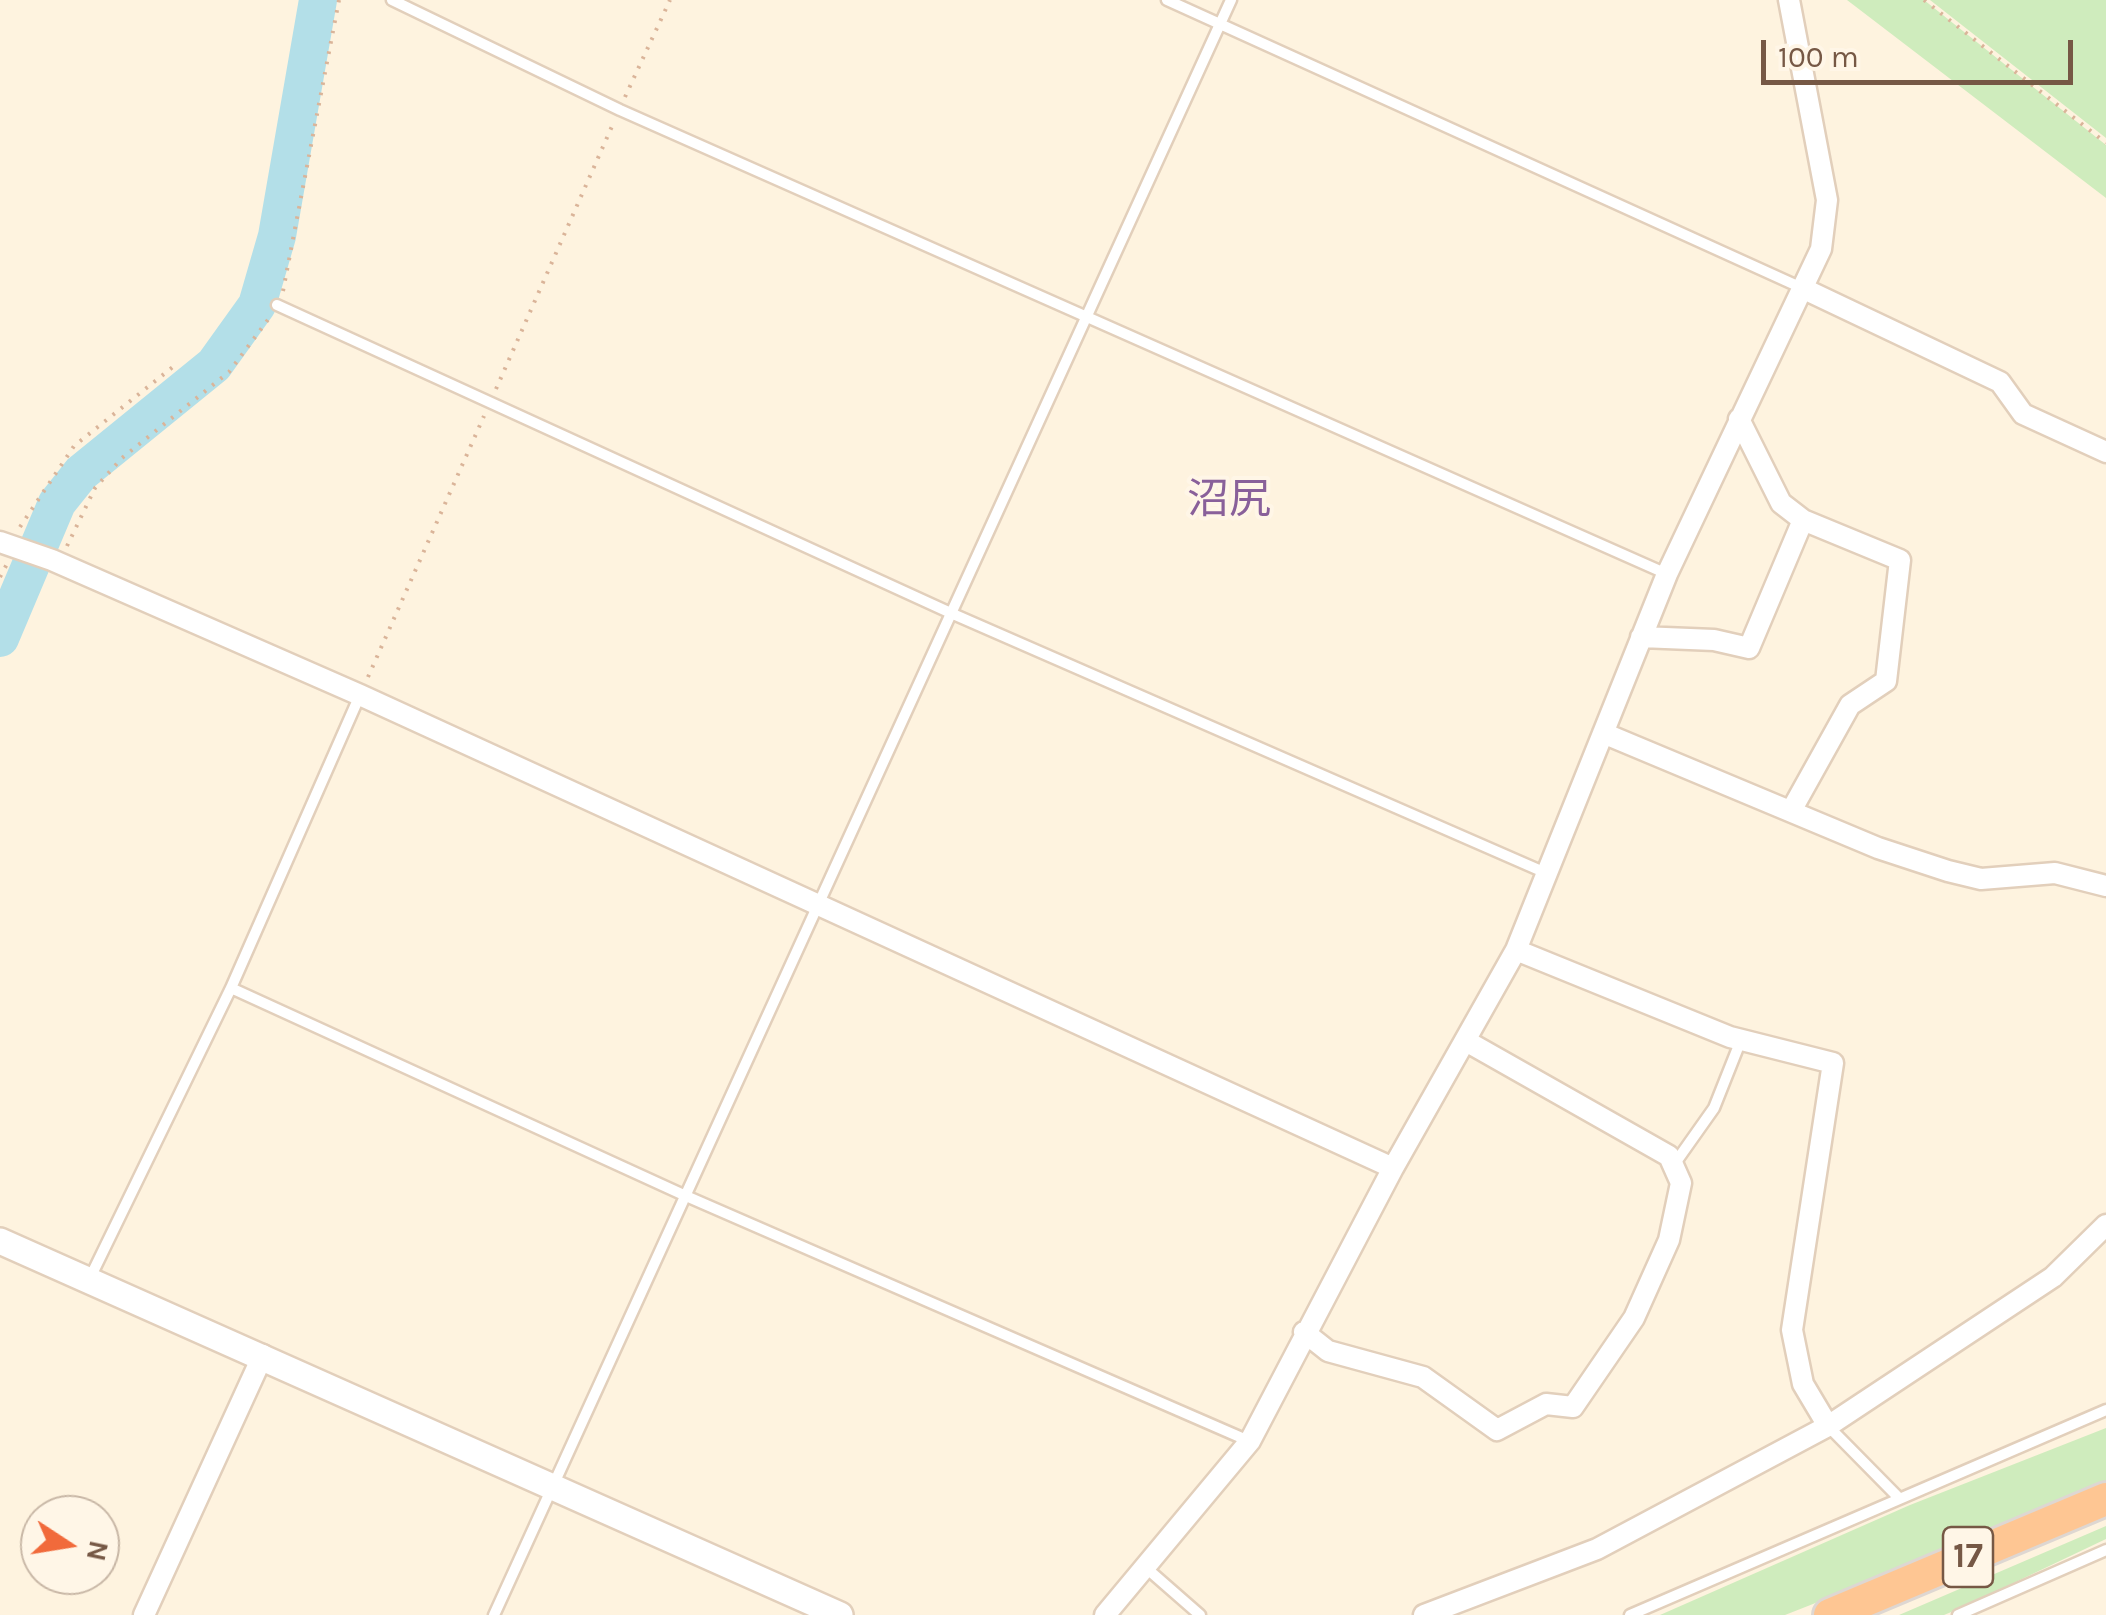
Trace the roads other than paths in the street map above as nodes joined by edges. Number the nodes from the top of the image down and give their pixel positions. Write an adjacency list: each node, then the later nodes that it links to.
1 (392, 0): 8 (lane)
2 (1167, 0): 5 (lane)
3 (1231, 0): 5 (lane)
4 (1788, 0): 6 (street)
5 (1220, 24): 6 (lane); 8 (lane)
6 (1802, 288): 9 (street); 10 (street)
7 (277, 305): 14 (lane)
8 (1088, 317): 13 (lane); 14 (lane)
9 (1739, 420): 11 (street); 13 (street)
10 (2106, 452)
11 (1803, 520): 15 (street); 18 (street)
12 (11, 545): 16 (street)
13 (1667, 574): 15 (street)
14 (953, 614): 19 (lane); 21 (lane)
15 (1642, 637): 17 (street)
16 (360, 696): 21 (street); 23 (lane)
17 (1604, 733): 18 (street); 19 (street)
18 (1791, 811): 20 (street)
19 (1547, 873): 22 (street)
20 (2106, 886)
21 (820, 907): 27 (street); 28 (lane)
22 (1516, 950): 24 (street); 25 (street)
23 (231, 988): 28 (lane); 31 (lane)
24 (1466, 1040): 26 (street); 27 (street)
25 (1741, 1040): 26 (lane); 35 (street)
26 (1673, 1166): 32 (street)
27 (1393, 1168): 32 (street)
28 (686, 1196): 36 (lane); 37 (lane)
29 (2106, 1225): 35 (street)
30 (0, 1240): 31 (street)
31 (89, 1281): 33 (street)
32 (1304, 1332): 36 (street)
33 (263, 1354): 37 (street); 42 (street)
34 (2106, 1410): 38 (lane)
35 (1828, 1426): 38 (lane); 47 (street)
36 (1250, 1441): 41 (street)
37 (551, 1486): 43 (lane); 44 (street)
38 (1898, 1497): 48 (lane)
39 (2106, 1500): 49 (highway, 17)
40 (2106, 1550): 50 (lane)
41 (1144, 1565): 45 (street); 46 (lane)
42 (144, 1615)
43 (494, 1615)
44 (840, 1615)
45 (1105, 1615)
46 (1200, 1615)
47 (1424, 1615)
48 (1630, 1615)
49 (1830, 1615)
50 (1958, 1615)

